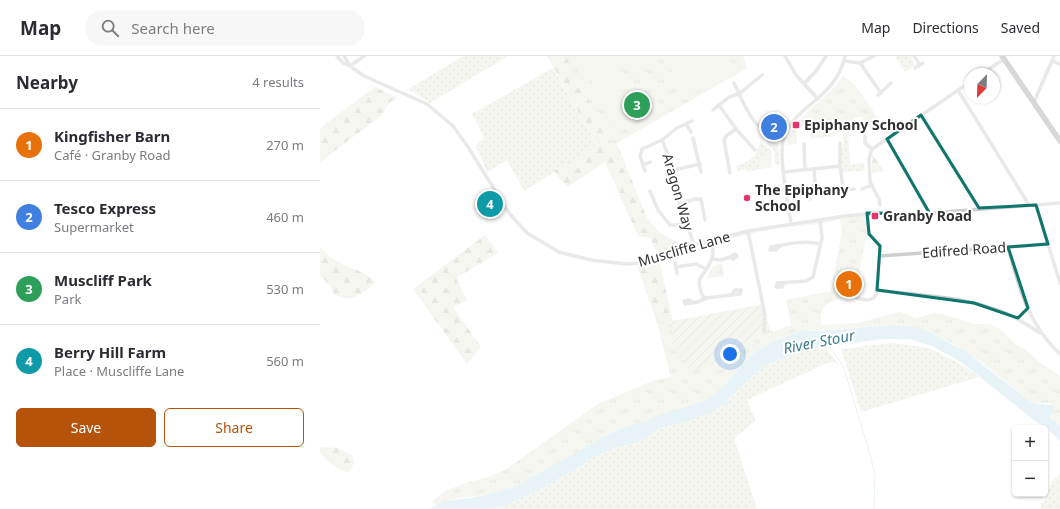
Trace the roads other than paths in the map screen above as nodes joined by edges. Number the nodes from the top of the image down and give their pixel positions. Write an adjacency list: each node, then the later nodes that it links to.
1 (337, 56): 14 (street)
2 (344, 56): 14 (street, Muscliffe Lane)
3 (364, 56): 14 (street)
4 (785, 56): 19 (street)
5 (826, 56): 19 (street)
6 (874, 56): 12 (street)
7 (914, 56): 15 (street)
8 (1054, 56): 11 (street)
9 (1003, 57): 16 (street); 25 (main road)
10 (845, 58): 12 (street); 24 (street)
11 (1052, 61): 13 (street); 25 (street)
12 (860, 63): 20 (street)
13 (1060, 64)
14 (350, 66): 80 (street, Muscliffe Lane)
15 (915, 68)
16 (989, 68)
17 (762, 75): 23 (street)
18 (734, 83): 23 (street)
19 (805, 83): 24 (street)
20 (891, 83)
21 (964, 86): 22 (street)
22 (958, 90): 28 (street); 67 (street)
23 (739, 94): 26 (street); 39 (street)
24 (818, 99): 39 (street)
25 (1034, 102): 40 (main road); 43 (main road)
26 (719, 105): 27 (street); 33 (street)
27 (713, 110)
28 (921, 115): 37 (street); 69 (street)
29 (692, 121): 31 (street)
30 (674, 122): 32 (street)
31 (686, 124): 32 (street); 34 (street)
32 (677, 128): 38 (street)
33 (736, 129): 46 (street); 58 (street)
34 (691, 132)
35 (865, 136): 44 (street)
36 (693, 138): 45 (street)
37 (887, 139): 44 (street); 71 (street)
38 (662, 140): 50 (street); 53 (street, Aragon Way)
39 (783, 140): 57 (street)
40 (1060, 141)
41 (840, 143): 51 (street)
42 (804, 144): 54 (street)
43 (1060, 145)
44 (872, 149): 59 (street)
45 (696, 150): 47 (street); 49 (street)
46 (755, 150)
47 (690, 151)
48 (650, 162): 50 (street)
49 (700, 164): 53 (street); 56 (street)
50 (643, 165): 55 (street)
51 (840, 166): 52 (street); 60 (street)
52 (814, 169): 54 (street); 63 (street)
53 (674, 170): 65 (street, Aragon Way)
54 (805, 170): 57 (street)
55 (645, 171)
56 (701, 172)
57 (784, 172): 75 (street)
58 (730, 173)
59 (872, 185): 61 (street); 66 (street)
60 (854, 189)
61 (862, 189)
62 (650, 191): 74 (street)
63 (810, 199)
64 (1060, 203): 68 (street, Muscliffe Lane)
65 (680, 204): 72 (street); 74 (street, Aragon Way)
66 (880, 205)
67 (1029, 205): 68 (street, Muscliffe Lane); 69 (street, Muscliffe Lane)
68 (1036, 205): 79 (street)
69 (979, 208): 71 (street, Muscliffe Lane)
70 (867, 213): 71 (street, Muscliffe Lane); 73 (street, Muscliffe Lane); 83 (street)
71 (929, 214)
72 (705, 220)
73 (820, 220): 75 (street, Muscliffe Lane); 78 (street)
74 (686, 222): 80 (street, Aragon Way)
75 (791, 223): 76 (street, Muscliffe Lane)
76 (748, 231): 77 (street, Muscliffe Lane); 99 (street)
77 (712, 240): 80 (street, Muscliffe Lane); 85 (street)
78 (821, 244): 81 (street); 90 (street)
79 (1048, 244): 82 (street, Edifred Road); 91 (street)
80 (694, 245)
81 (780, 246)
82 (1008, 246): 83 (street, Edifred Road); 97 (street)
83 (880, 256): 92 (street)
84 (730, 257): 85 (street)
85 (712, 259): 88 (street)
86 (675, 262): 87 (street)
87 (676, 267): 88 (street); 89 (street)
88 (706, 269): 94 (street)
89 (677, 274)
90 (784, 283)
91 (1060, 283)
92 (878, 290): 95 (street); 98 (street)
93 (731, 295): 94 (street)
94 (706, 298): 96 (street)
95 (857, 298)
96 (693, 303)
97 (1028, 308): 98 (street); 100 (street)
98 (1018, 318): 100 (street)
99 (764, 332)
100 (1040, 333): 101 (street)
101 (1060, 354)

